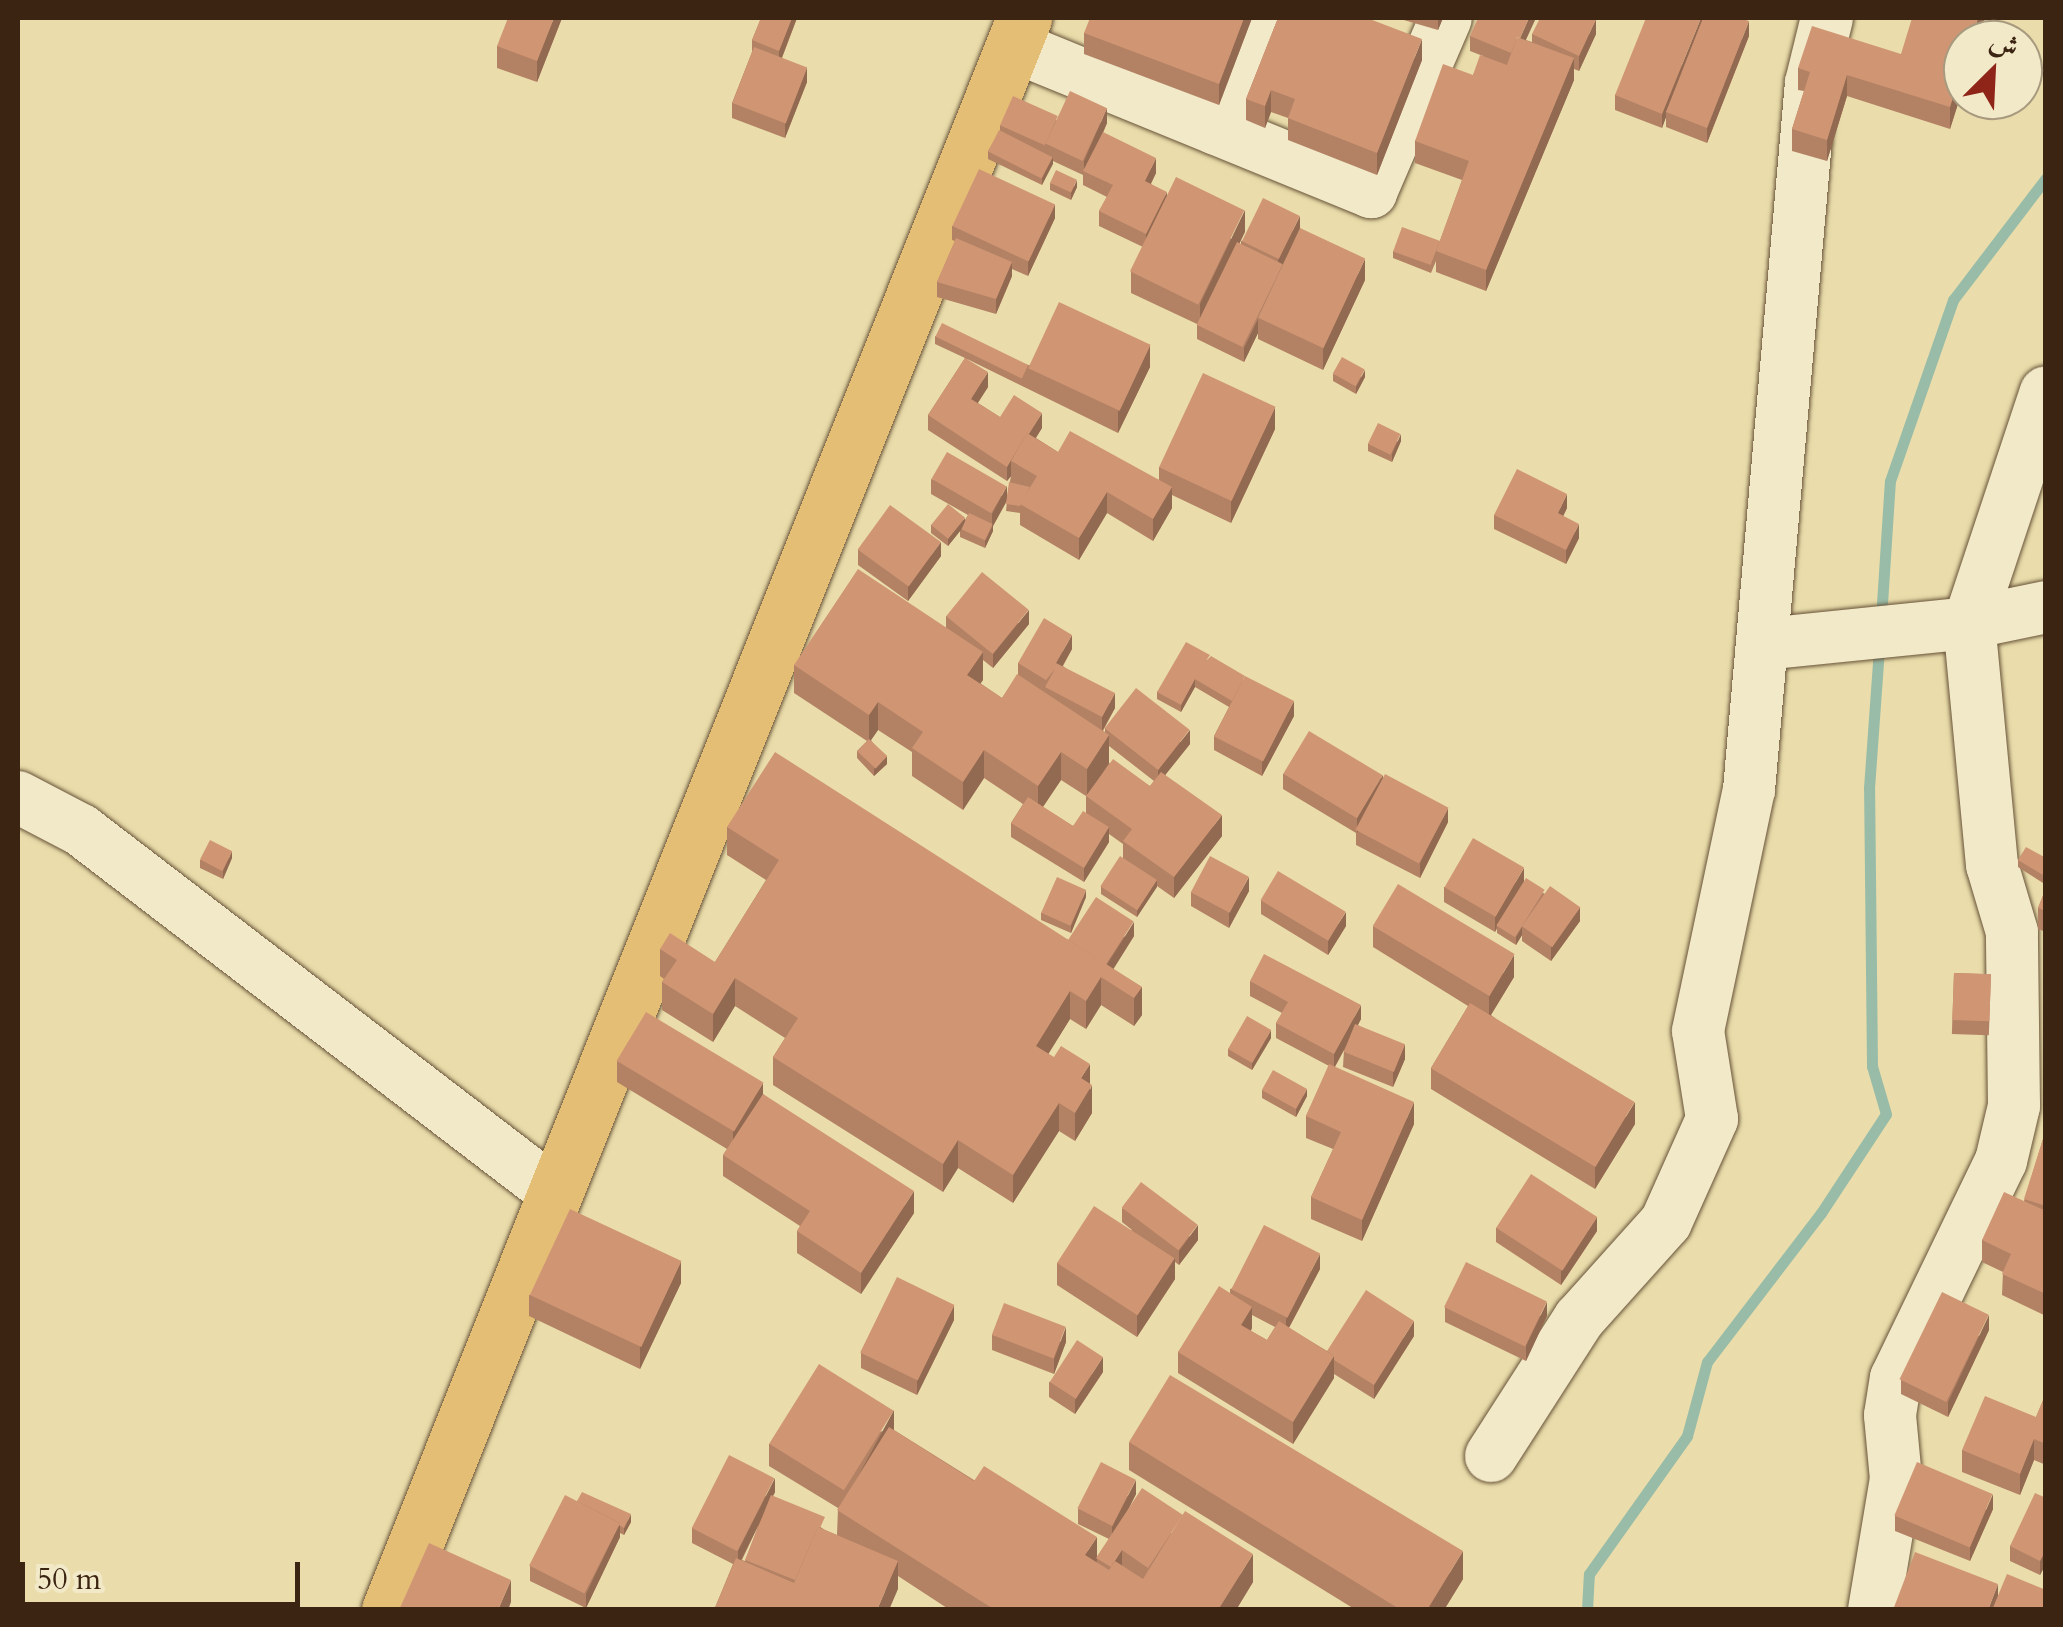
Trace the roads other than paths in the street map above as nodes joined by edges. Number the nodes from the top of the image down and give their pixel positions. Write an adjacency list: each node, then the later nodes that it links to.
1 (1261, 18): 5 (street)
2 (1446, 18): 5 (street)
3 (1827, 18): 9 (street)
4 (1019, 32): 5 (street); 11 (main road)
5 (1216, 129)
6 (2046, 392): 8 (street)
7 (2046, 606): 8 (street)
8 (1951, 623): 9 (street); 14 (street)
9 (1786, 640): 12 (street)
10 (18, 798): 11 (street)
11 (556, 1193): 13 (main road)
12 (1491, 1456)
13 (390, 1610)
14 (1874, 1610)

